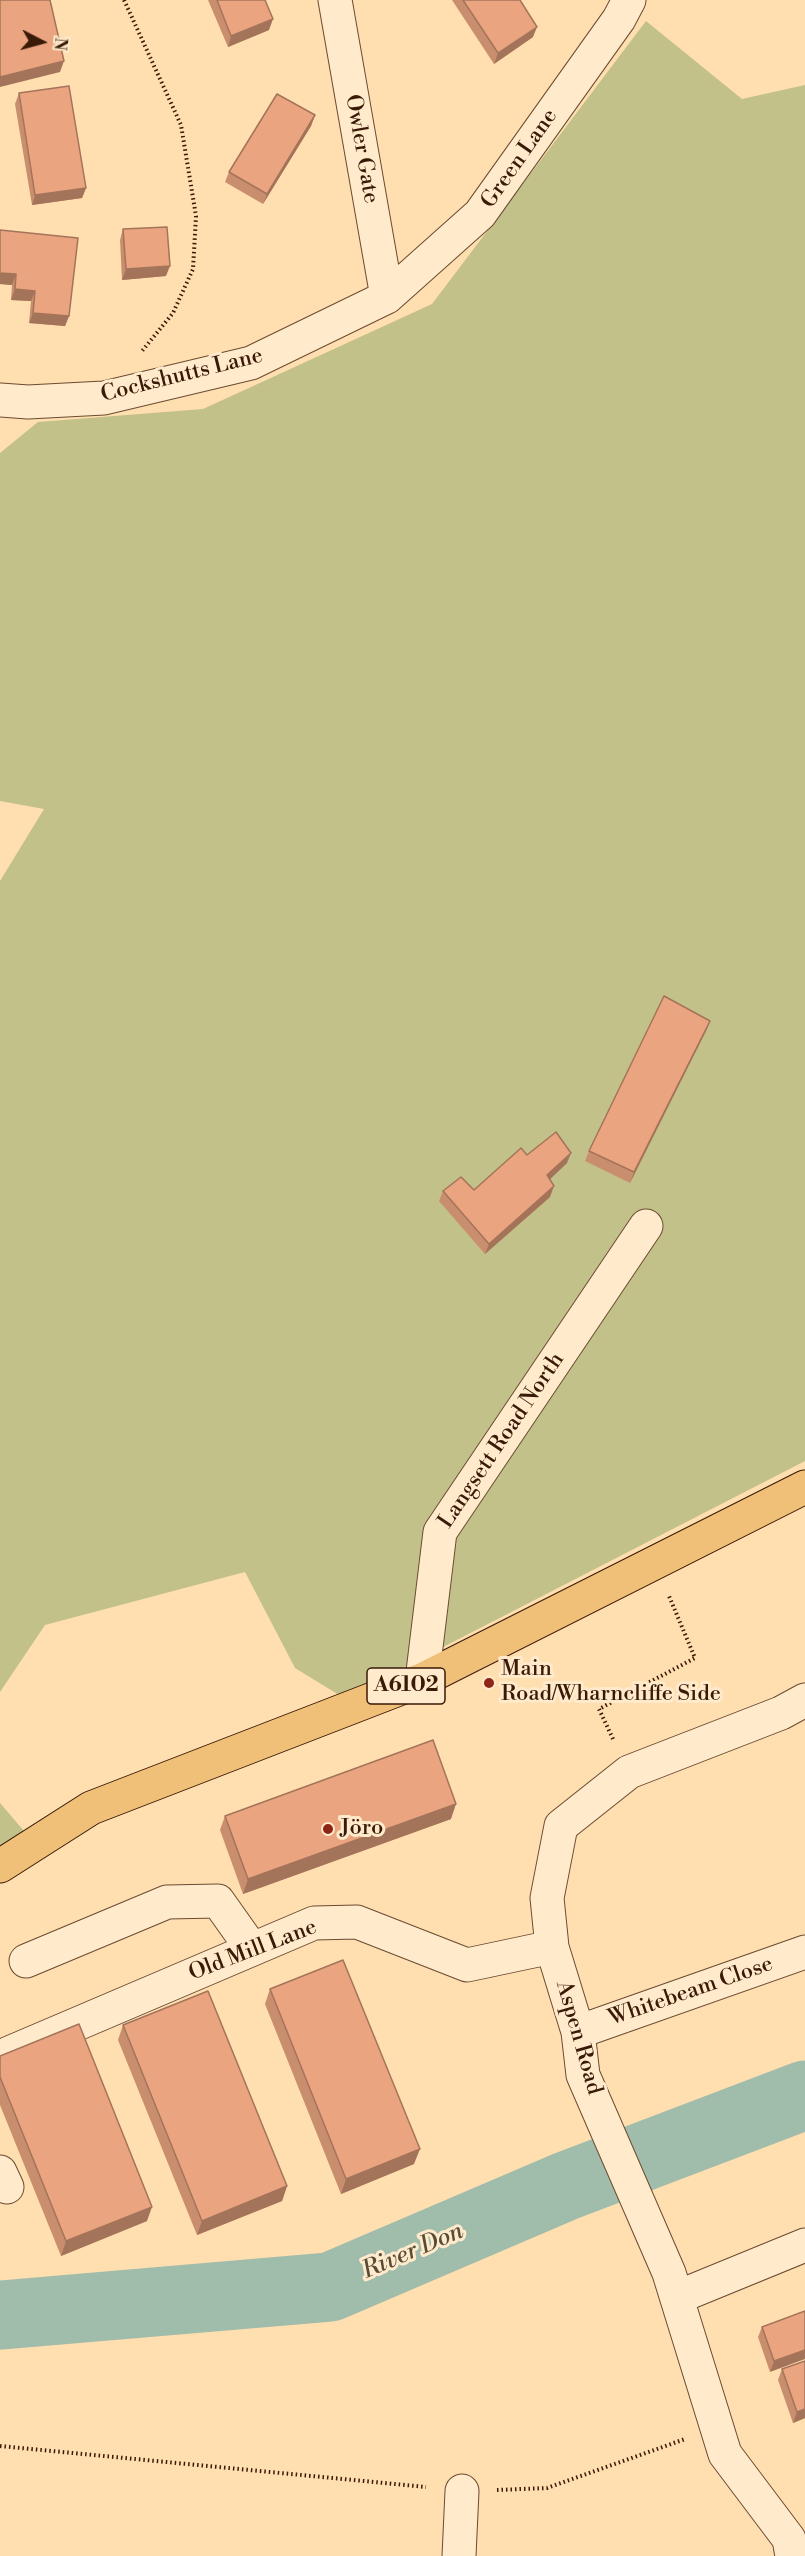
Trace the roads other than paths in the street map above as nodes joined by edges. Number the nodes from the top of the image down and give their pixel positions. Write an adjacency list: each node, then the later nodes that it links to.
1 (334, 0): 3 (street, Owler Gate)
2 (629, 0): 3 (street, Green Lane)
3 (387, 297): 4 (street, Cockshutts Lane)
4 (0, 400)
5 (646, 1226): 7 (street, Langsett Road North)
6 (805, 1487): 7 (main road, A6102)
7 (422, 1680): 9 (main road, A6102)
8 (805, 1700): 10 (street, Aspen Road)
9 (0, 1866)
10 (552, 1947): 11 (street, Old Mill Lane); 14 (street, Aspen Road)
11 (252, 1949): 13 (street); 15 (street, Old Mill Lane)
12 (805, 1952): 14 (street, Whitebeam Close)
13 (27, 1961)
14 (578, 2032): 17 (street, Aspen Road)
15 (0, 2063)
16 (805, 2246): 17 (street)
17 (673, 2285): 20 (street, Aspen Road)
18 (462, 2491): 19 (street)
19 (459, 2556)
20 (792, 2556)

